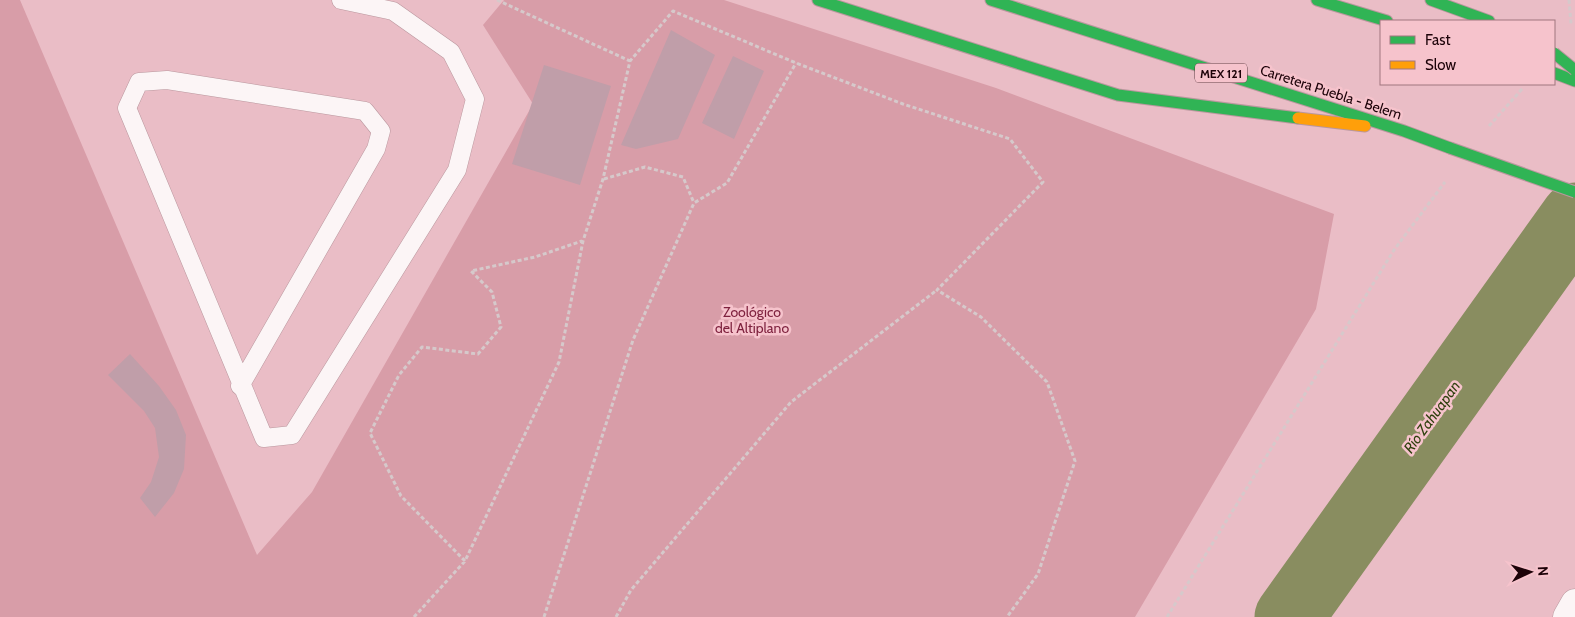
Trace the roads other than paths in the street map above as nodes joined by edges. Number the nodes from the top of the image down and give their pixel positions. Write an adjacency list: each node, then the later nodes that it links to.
1 (341, 0): 15 (lane)
2 (818, 0): 13 (main road)
3 (991, 0): 13 (main road, Carretera Puebla - Belem / MEX 121)
4 (1318, 0): 8 (main road)
5 (1431, 0): 7 (main road)
6 (1485, 0): 7 (lane)
7 (1481, 18)
8 (1383, 20)
9 (1555, 53): 10 (main road, bridge)
10 (1575, 70)
11 (1555, 74): 12 (main road)
12 (1575, 81)
13 (1404, 131): 14 (main road, Carretera Puebla - Belem / MEX 121, bridge)
14 (1575, 192)
15 (240, 386): 15 (lane)
16 (1575, 604): 17 (street)
17 (1567, 617)

